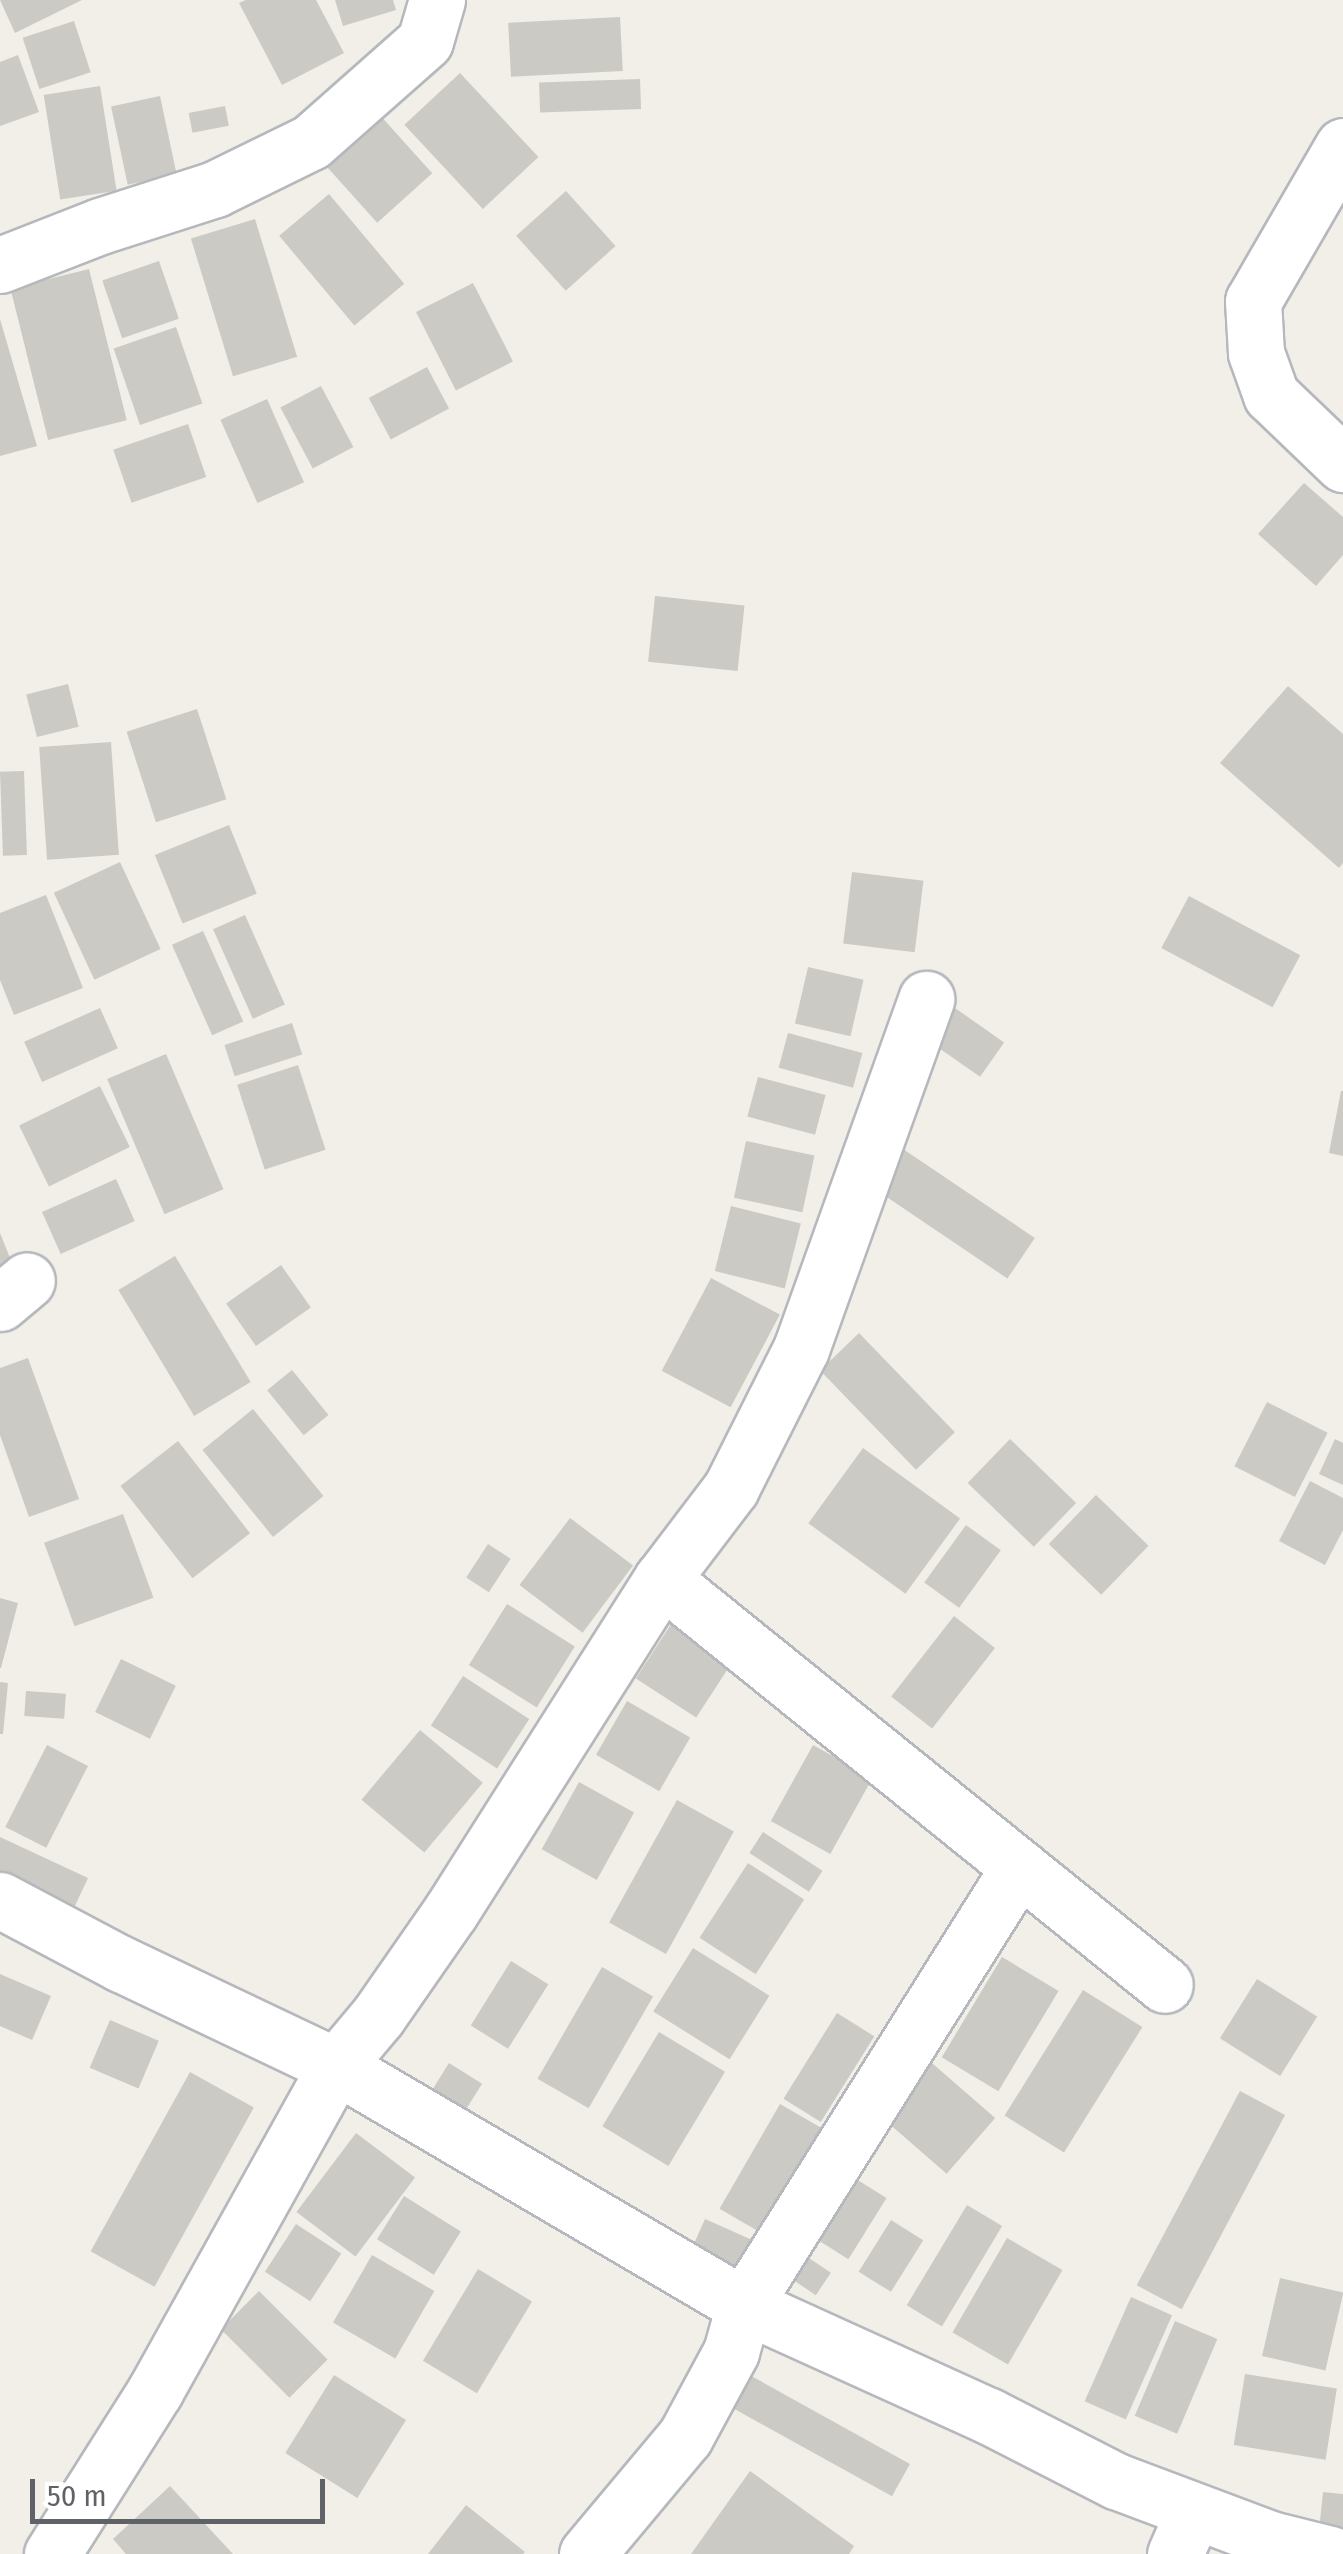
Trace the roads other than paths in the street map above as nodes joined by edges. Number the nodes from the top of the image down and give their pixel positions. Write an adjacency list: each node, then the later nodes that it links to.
1 (436, 0): 3 (street)
2 (1343, 146): 4 (street)
3 (0, 265)
4 (1343, 464)
5 (926, 999): 6 (street)
6 (662, 1578): 7 (street); 10 (street)
7 (1018, 1866): 9 (street); 11 (street)
8 (0, 1900): 10 (street)
9 (1165, 1985)
10 (336, 2066): 11 (street); 13 (street)
11 (744, 2305): 12 (street); 14 (street)
12 (1184, 2533): 15 (street)
13 (52, 2554)
14 (587, 2554)
15 (1330, 2554)

